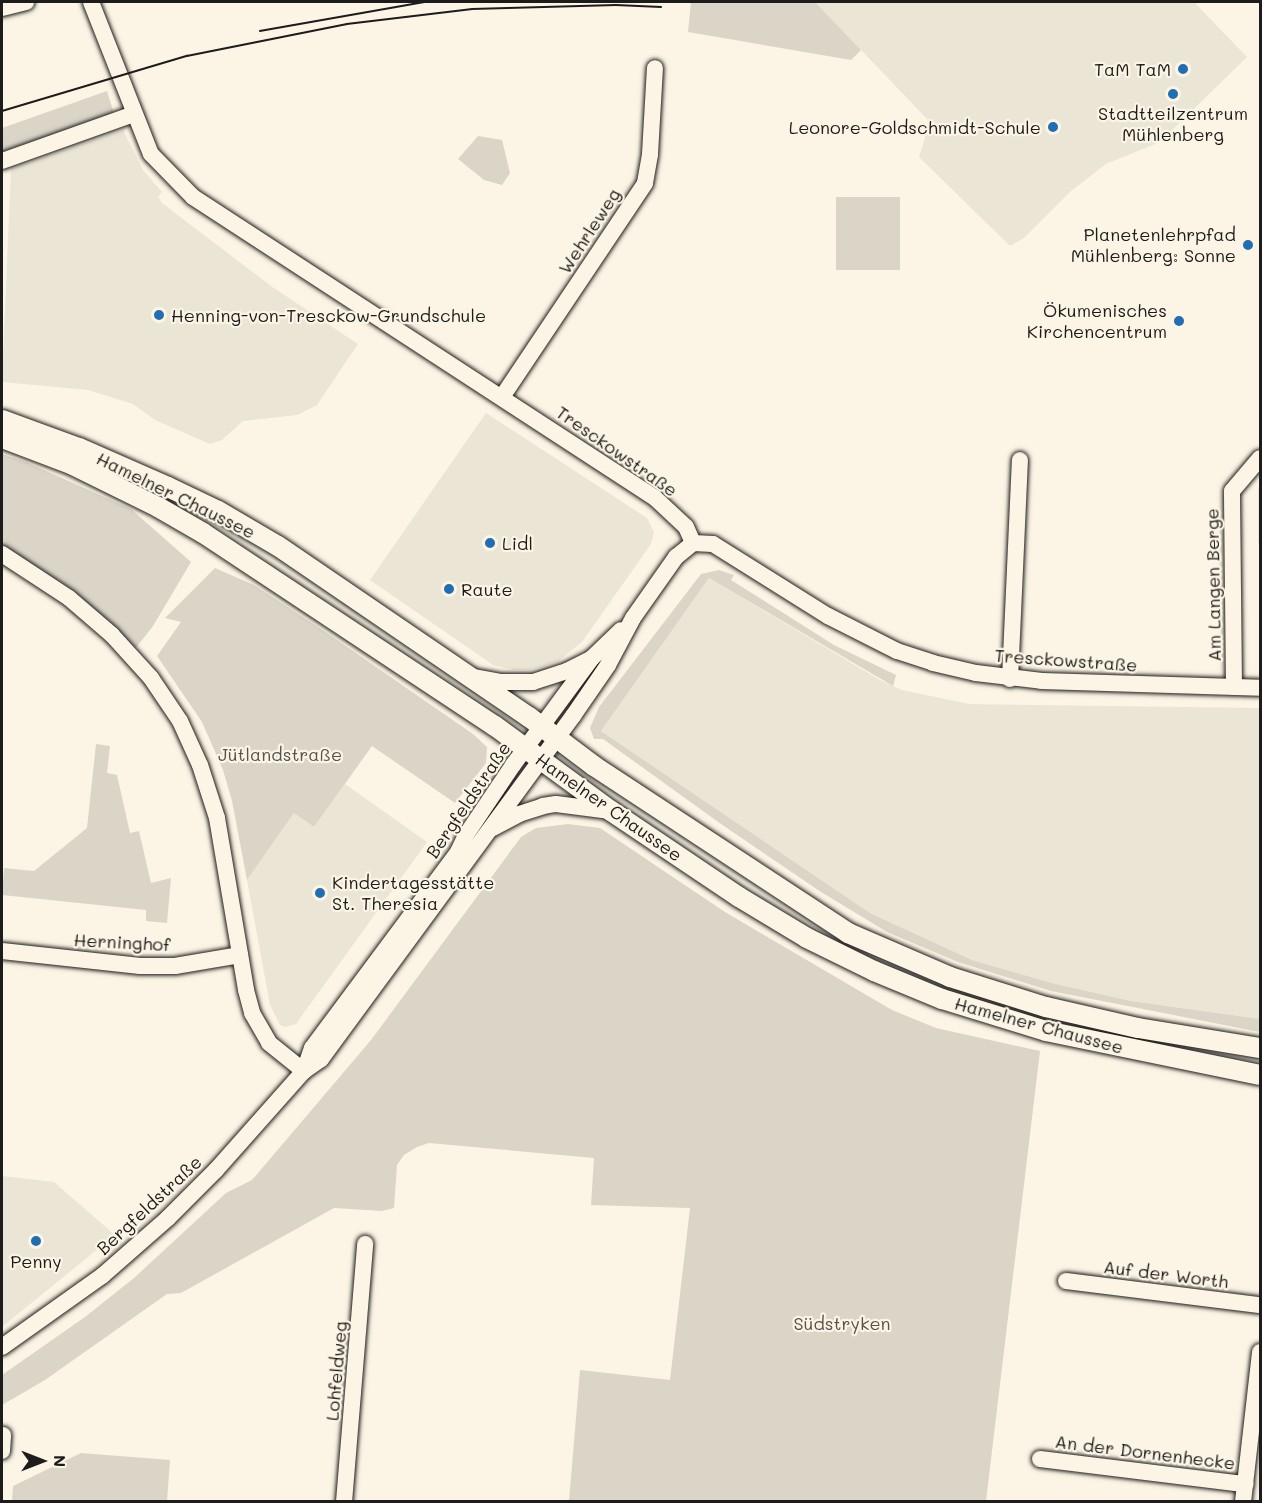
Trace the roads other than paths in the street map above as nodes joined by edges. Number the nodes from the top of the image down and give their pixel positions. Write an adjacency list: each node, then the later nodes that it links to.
1 (26, 2): 3 (street)
2 (91, 2): 5 (street, Tresckowstraße)
3 (2, 8)
4 (655, 68): 7 (street, Wehrleweg)
5 (134, 114): 6 (street); 7 (street, Tresckowstraße)
6 (2, 161)
7 (502, 397): 12 (street, Tresckowstraße)
8 (2, 420): 16 (main road, Hamelner Chaussee)
9 (2, 438): 21 (main road, Hamelner Chaussee)
10 (1260, 458): 18 (street, Am Langen Berge)
11 (1020, 460): 17 (street)
12 (693, 543): 14 (street); 17 (street, Tresckowstraße)
13 (2, 554): 25 (street)
14 (633, 618): 15 (street); 20 (street)
15 (592, 658): 16 (street); 20 (street)
16 (471, 676): 20 (main road, Hamelner Chaussee)
17 (1010, 679): 18 (street, Tresckowstraße)
18 (1234, 687): 19 (street, Tresckowstraße)
19 (1260, 688)
20 (550, 732): 21 (street); 26 (main road, Hamelner Chaussee)
21 (533, 754): 22 (main road, Hamelner Chaussee); 23 (street, Bergfeldstraße); 27 (street, Bergfeldstraße)
22 (611, 811): 23 (street); 28 (main road, Hamelner Chaussee)
23 (489, 830): 27 (street, Bergfeldstraße)
24 (2, 951): 25 (street, Herninghof)
25 (240, 955): 27 (street)
26 (1260, 1048)
27 (304, 1071): 32 (street, Bergfeldstraße)
28 (1260, 1075)
29 (365, 1245): 36 (street, Lohfeldweg)
30 (1066, 1281): 31 (street, Auf der Worth)
31 (1260, 1305)
32 (2, 1347)
33 (1260, 1352): 35 (street)
34 (1041, 1459): 35 (street, An der Dornenhecke)
35 (1245, 1484): 37 (street)
36 (344, 1502)
37 (1243, 1502)

